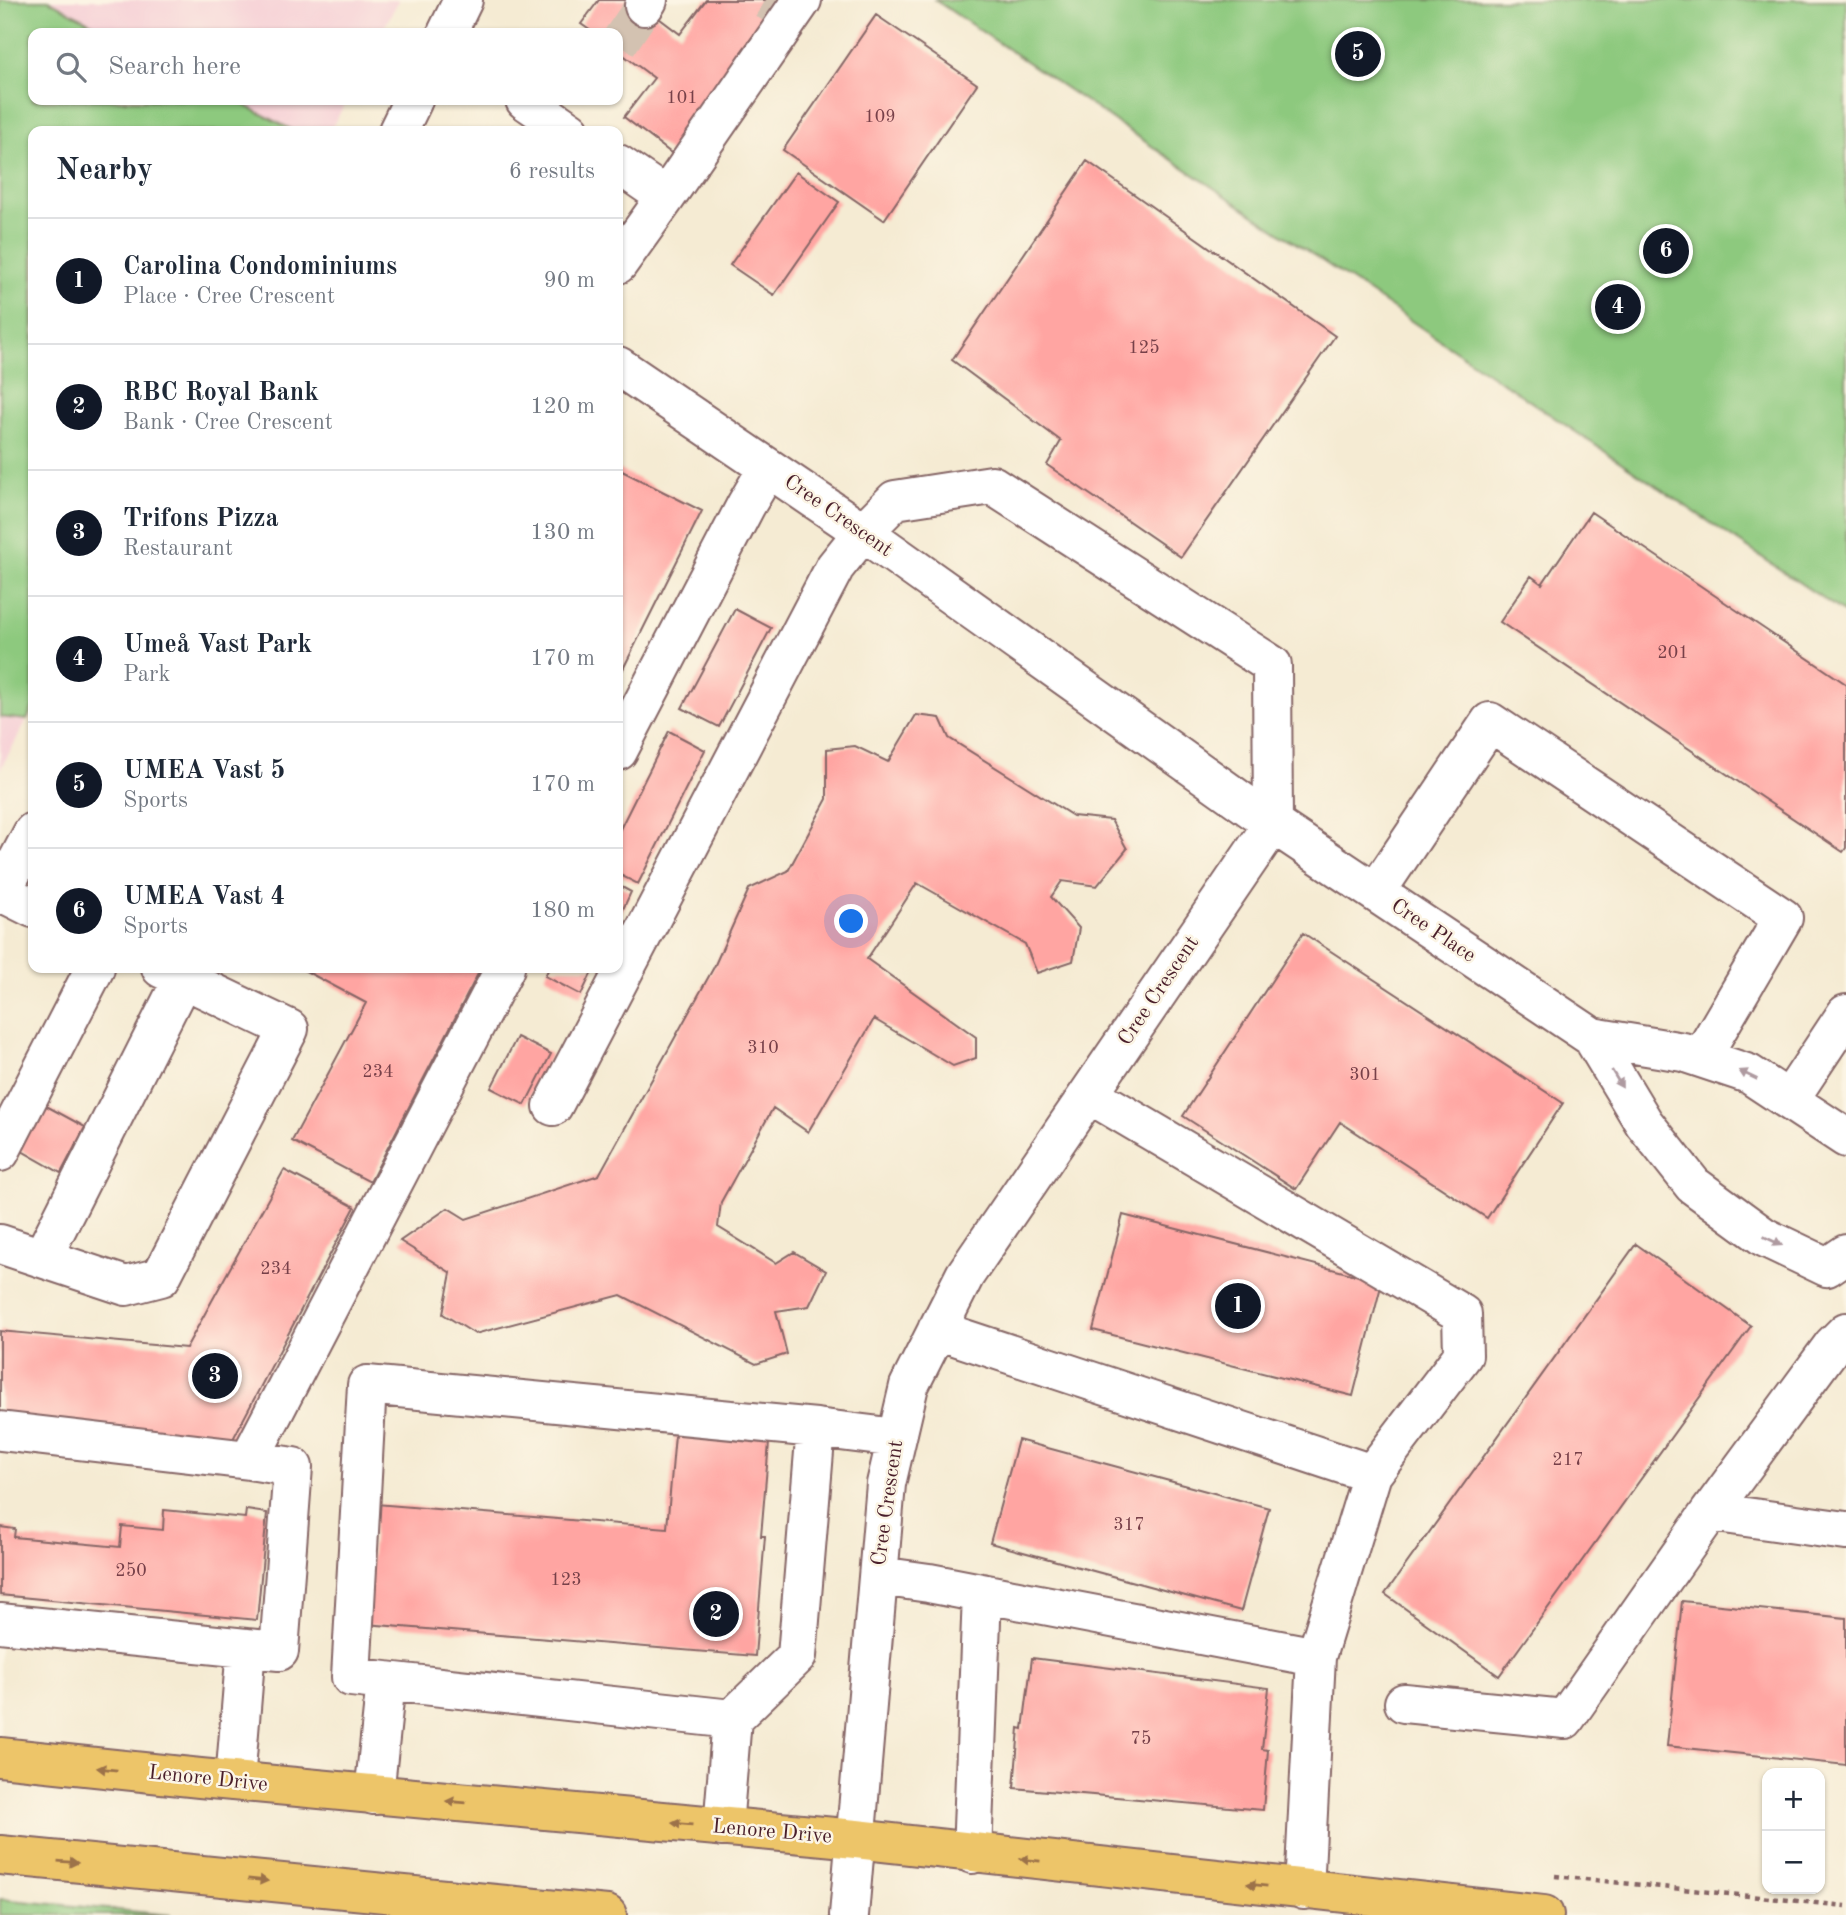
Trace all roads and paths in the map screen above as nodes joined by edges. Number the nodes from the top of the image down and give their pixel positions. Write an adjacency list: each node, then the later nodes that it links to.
1 (463, 0): 3 (street)
2 (789, 8): 9 (street)
3 (449, 28)
4 (411, 105): 7 (street)
5 (537, 105): 6 (street)
6 (571, 119)
7 (400, 126)
8 (623, 167): 9 (street)
9 (667, 197): 10 (street)
10 (623, 257)
11 (623, 369): 12 (street, Cree Crescent)
12 (768, 468): 13 (street, Cree Crescent); 14 (street)
13 (863, 532): 15 (street, Cree Crescent); 15 (street); 19 (street)
14 (623, 741)
15 (1273, 824): 17 (street, Cree Place); 27 (street, Cree Crescent)
16 (28, 848): 18 (street)
17 (1376, 892): 25 (street, Cree Place); 26 (street)
18 (12, 898)
19 (623, 972)
20 (92, 973): 31 (street)
21 (172, 973): 33 (street); 33 (street)
22 (502, 973): 40 (street)
23 (623, 973): 29 (street)
24 (1846, 1014): 28 (street)
25 (1592, 1037): 26 (street, Cree Place); 34 (street, Cree Place, one-way to 34)
26 (1702, 1056): 28 (street, Cree Place, one-way to 26)
27 (1089, 1094): 35 (street, Cree Crescent); 41 (street)
28 (1789, 1100): 30 (street, Cree Place)
29 (553, 1106)
30 (1846, 1138)
31 (0, 1152)
32 (0, 1244): 33 (street)
33 (42, 1258)
34 (1840, 1268)
35 (937, 1330): 39 (street, Cree Crescent); 41 (street)
36 (1846, 1332): 42 (street)
37 (816, 1428): 39 (street); 49 (street); 51 (street)
38 (0, 1432): 40 (street)
39 (896, 1438): 44 (street, Cree Crescent)
40 (249, 1460): 47 (street)
41 (1372, 1474): 48 (street)
42 (1710, 1512): 43 (street); 50 (street)
43 (1846, 1531)
44 (879, 1576): 45 (street); 56 (street, Cree Crescent)
45 (982, 1594): 48 (street); 57 (street)
46 (0, 1623): 47 (street)
47 (246, 1648): 53 (street)
48 (1316, 1657): 59 (street)
49 (386, 1681): 51 (street); 54 (street)
50 (1404, 1703)
51 (732, 1719): 55 (street)
52 (0, 1757): 53 (main road, Lenore Drive, one-way to 52)
53 (235, 1781): 54 (main road, Lenore Drive)
54 (374, 1795): 55 (main road, Lenore Drive, one-way to 54)
55 (723, 1828): 56 (main road, Lenore Drive)
56 (856, 1839): 57 (main road, Lenore Drive); 61 (street, Cree Crescent)
57 (972, 1854): 59 (main road, Lenore Drive, one-way to 57)
58 (0, 1855): 60 (main road, one-way to 60)
59 (1304, 1890): 62 (main road, Lenore Drive)
60 (607, 1915)
61 (849, 1915)
62 (1544, 1915)

